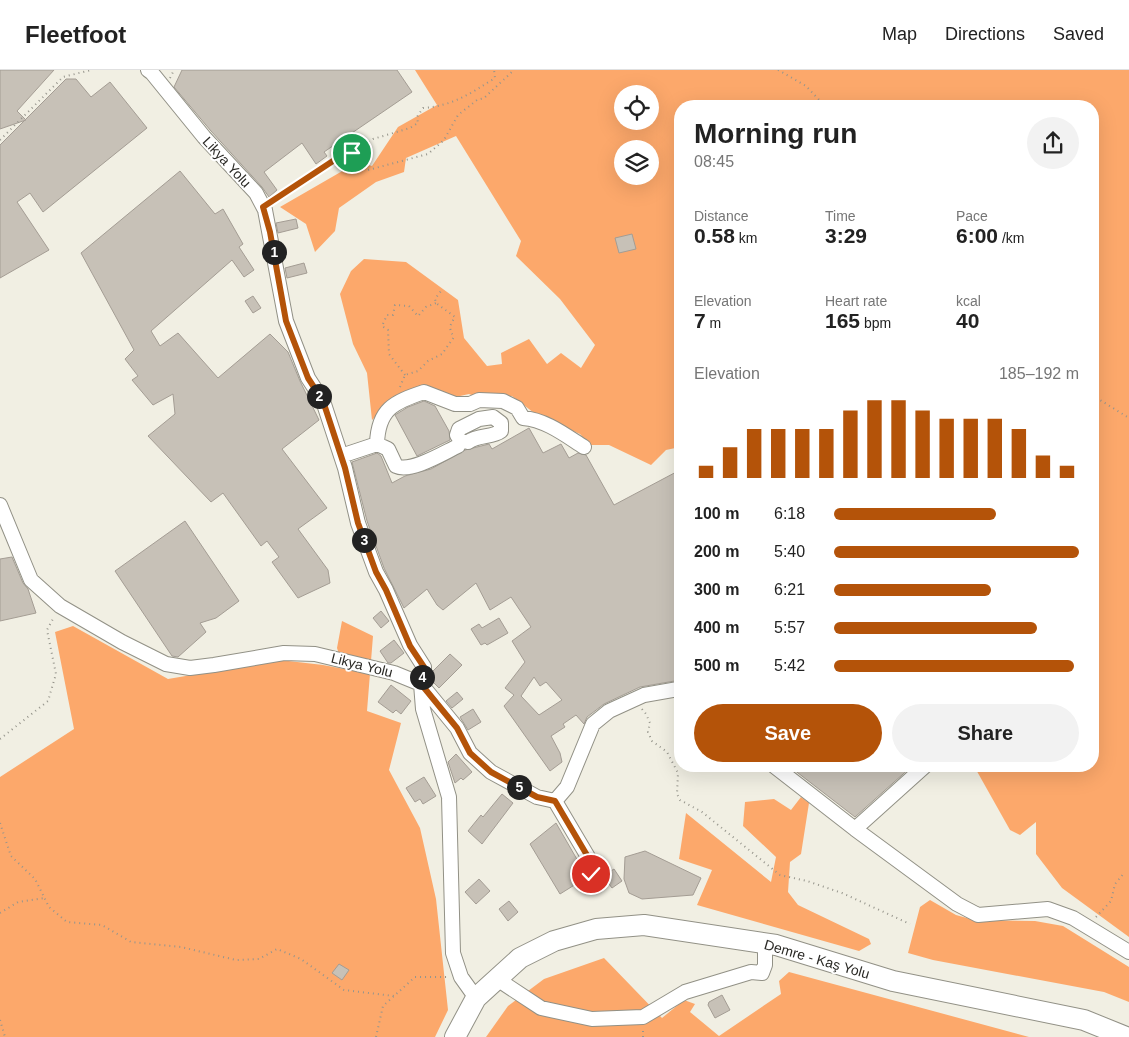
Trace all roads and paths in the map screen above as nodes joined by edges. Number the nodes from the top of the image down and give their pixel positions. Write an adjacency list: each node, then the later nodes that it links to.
1 (91, 70): 9 (path)
2 (148, 70): 11 (street, Likya Yolu)
3 (494, 70): 6 (path)
4 (514, 70): 7 (path)
5 (778, 70): 8 (path)
6 (495, 78): 7 (path); 10 (path)
7 (500, 83): 10 (path)
8 (819, 100)
9 (0, 140)
10 (352, 153): 11 (path)
11 (263, 207): 21 (street, Likya Yolu)
12 (440, 291): 13 (path)
13 (436, 303): 14 (path); 14 (path)
14 (405, 375): 16 (path)
15 (1099, 399): 17 (path)
16 (400, 400): 19 (street); 20 (street)
17 (1129, 418)
18 (460, 440): 19 (street)
19 (376, 444): 21 (street)
20 (584, 447)
21 (341, 456): 24 (street, Likya Yolu)
22 (0, 506): 23 (street, Likya Yolu)
23 (60, 606): 24 (street, Likya Yolu); 27 (path)
24 (421, 684): 32 (street); 43 (street)
25 (674, 690): 26 (street)
26 (633, 700): 28 (path); 32 (street)
27 (0, 739)
28 (674, 765)
29 (677, 772): 39 (path)
30 (782, 772): 34 (street)
31 (918, 772): 34 (street)
32 (555, 801): 36 (street)
33 (0, 823): 37 (path)
34 (855, 829): 40 (street)
35 (1124, 872): 40 (path)
36 (591, 874)
37 (45, 898): 38 (path); 45 (path)
38 (0, 913)
39 (910, 924)
40 (1088, 926): 42 (street)
41 (764, 943): 44 (highway, Demre - Kaş Yolu); 44 (street); 51 (highway, Demre - Kaş Yolu)
42 (1129, 952)
43 (461, 977): 45 (path); 46 (street)
44 (497, 979): 46 (highway, Demre - Kaş Yolu)
45 (394, 996): 49 (path)
46 (476, 998): 50 (highway, Demre - Kaş Yolu)
47 (0, 1020): 48 (path)
48 (5, 1037)
49 (376, 1037)
50 (455, 1037)
51 (1126, 1037)

